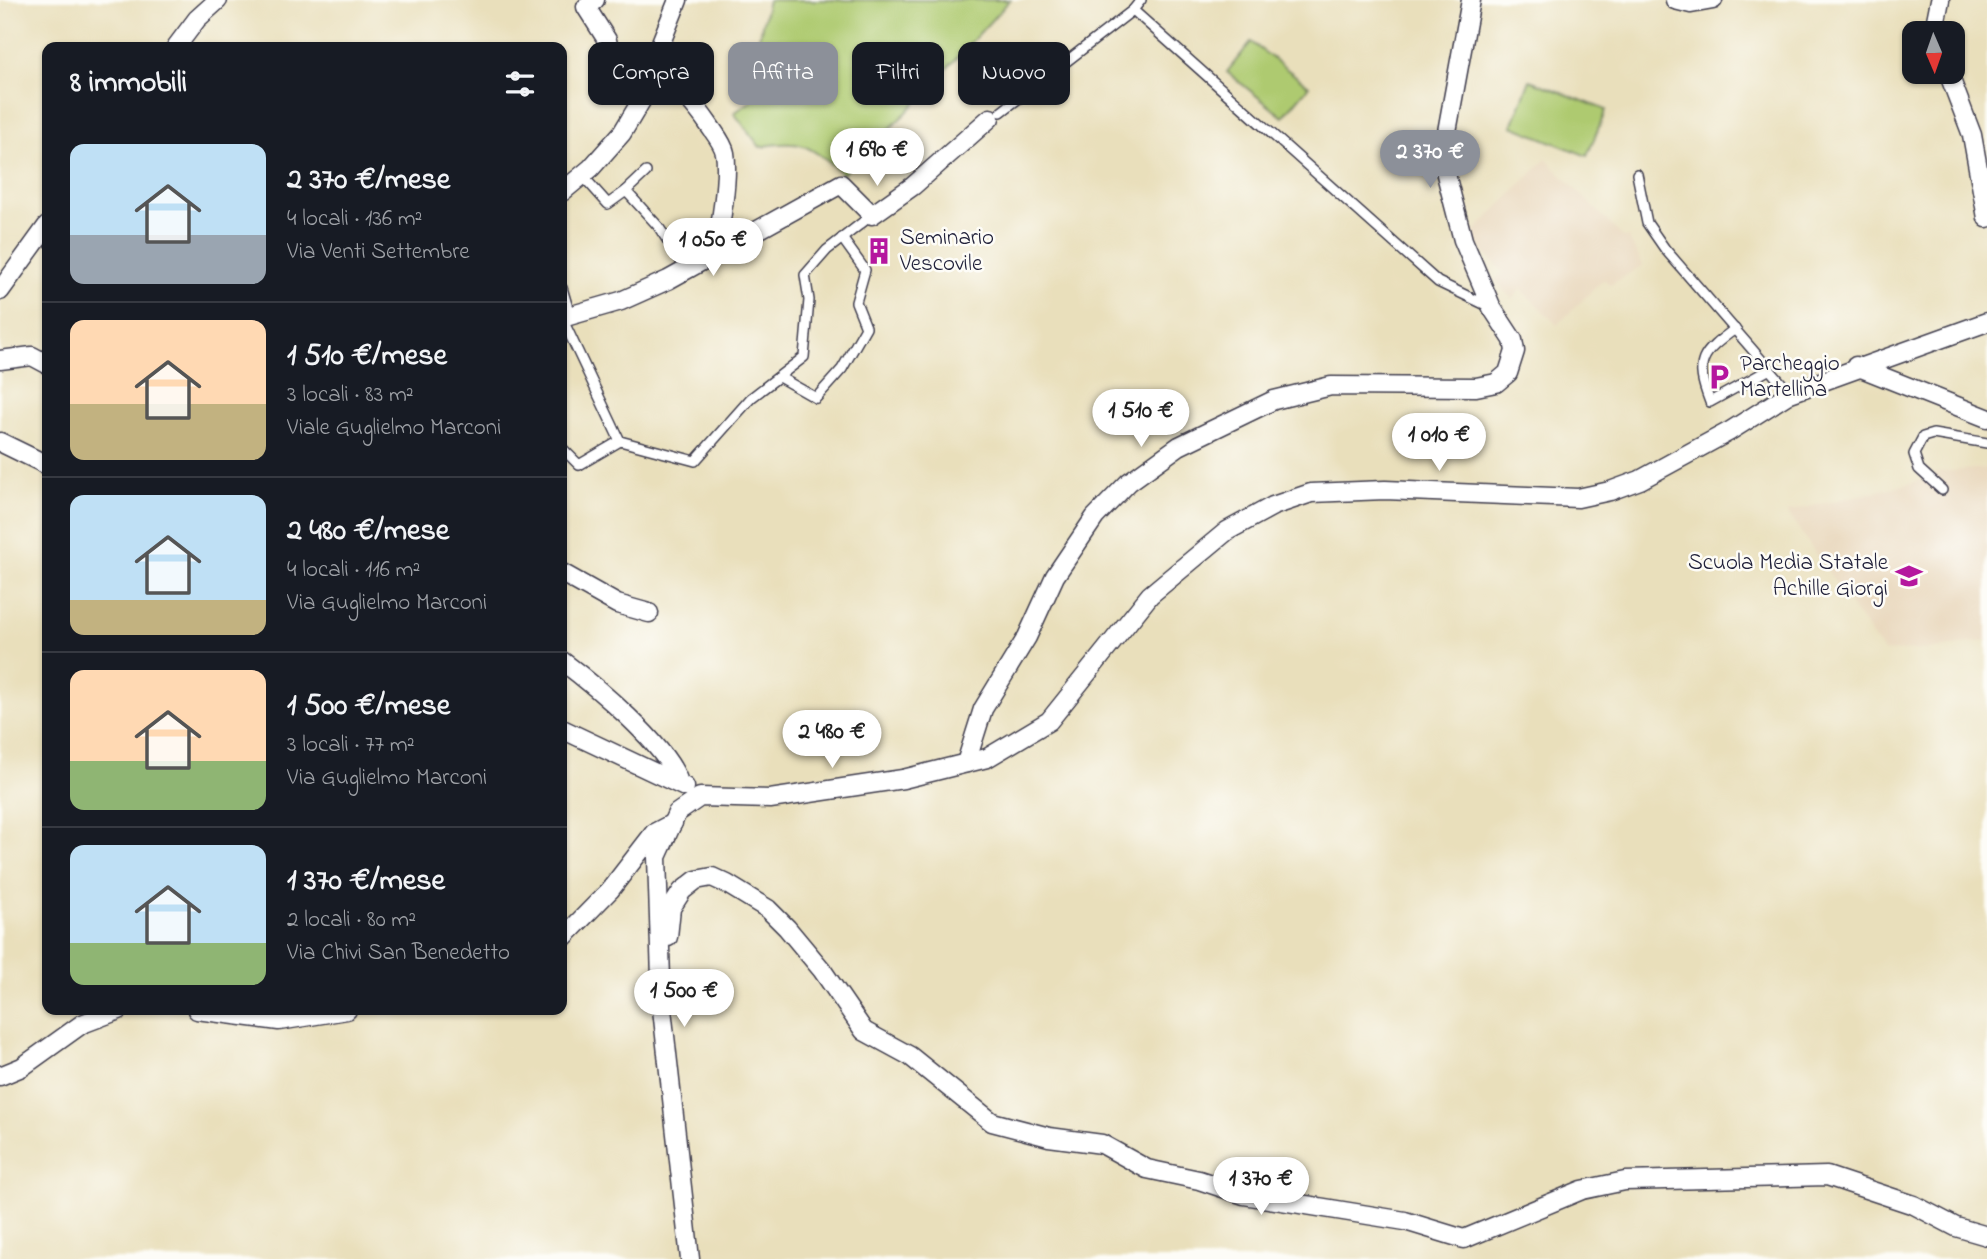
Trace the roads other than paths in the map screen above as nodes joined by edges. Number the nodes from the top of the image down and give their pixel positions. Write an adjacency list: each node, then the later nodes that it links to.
1 (218, 0): 11 (street)
2 (595, 0): 12 (street)
3 (678, 0): 13 (street)
4 (1141, 0): 9 (lane)
5 (1471, 0): 32 (street)
6 (1675, 0): 7 (street)
7 (1713, 0)
8 (1940, 0): 10 (street)
9 (1133, 10): 17 (lane); 32 (lane)
10 (1936, 21)
11 (180, 42)
12 (607, 42)
13 (661, 42)
14 (1953, 84): 18 (street)
15 (639, 105): 22 (street)
16 (693, 105): 29 (street)
17 (995, 115): 25 (street)
18 (1972, 135): 19 (street); 26 (street)
19 (1987, 148)
20 (646, 172): 24 (lane)
21 (1637, 174): 36 (lane)
22 (582, 175): 23 (street); 24 (lane)
23 (567, 188)
24 (626, 191): 30 (lane)
25 (872, 215): 28 (lane); 29 (street)
26 (1987, 218)
27 (42, 233): 31 (street)
28 (842, 238): 41 (lane); 41 (lane)
29 (714, 255): 30 (street)
30 (687, 270): 33 (street)
31 (0, 291)
32 (1492, 308): 54 (street)
33 (567, 316)
34 (1987, 322): 39 (street)
35 (567, 324): 44 (lane)
36 (1735, 329): 40 (lane); 40 (lane)
37 (0, 360): 38 (street)
38 (42, 361)
39 (1856, 366): 42 (street); 43 (street)
40 (1770, 369): 42 (lane)
41 (779, 377): 44 (lane)
42 (1790, 393): 54 (street)
43 (1987, 418)
44 (620, 441): 47 (lane)
45 (0, 442): 48 (street)
46 (1987, 443): 49 (lane)
47 (567, 453)
48 (42, 463)
49 (1942, 489)
50 (567, 576): 51 (street)
51 (649, 613)
52 (567, 665): 55 (street)
53 (567, 731): 55 (street)
54 (966, 763): 56 (street)
55 (679, 783): 56 (street)
56 (699, 797): 57 (street)
57 (673, 823): 58 (street); 59 (street)
58 (567, 934)
59 (660, 956): 64 (street); 65 (street)
60 (106, 1015): 63 (street)
61 (234, 1015): 62 (street)
62 (316, 1015)
63 (0, 1076)
64 (1987, 1236)
65 (690, 1259)

